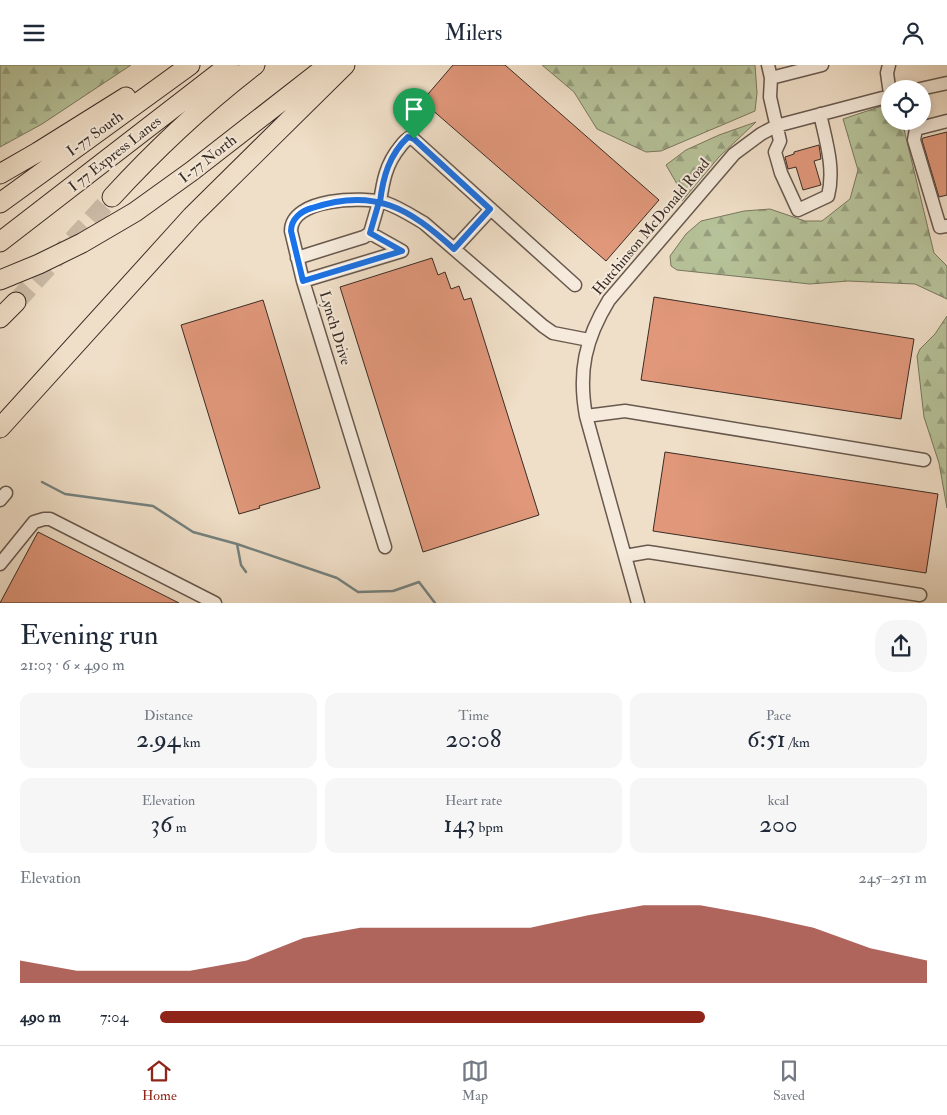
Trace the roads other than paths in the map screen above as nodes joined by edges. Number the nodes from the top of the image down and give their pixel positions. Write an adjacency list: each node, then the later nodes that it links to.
1 (178, 65): 20 (highway)
2 (190, 65): 23 (highway, I-77 South)
3 (229, 65): 27 (highway, I 77 Express Lanes)
4 (255, 65): 21 (highway, I 77 Express Lanes)
5 (328, 65): 30 (highway, I-77 North)
6 (345, 65): 37 (highway)
7 (768, 65): 10 (street)
8 (822, 65): 10 (street)
9 (889, 65): 11 (street)
10 (771, 78): 18 (street)
11 (888, 80)
12 (947, 83): 13 (street)
13 (931, 87)
14 (881, 97): 15 (street, Hutchinson McDonald Road)
15 (820, 114): 18 (street, Hutchinson McDonald Road); 18 (street)
16 (947, 121): 17 (street)
17 (931, 123)
18 (776, 126): 35 (street, Hutchinson McDonald Road)
19 (915, 130): 25 (street)
20 (0, 173)
21 (112, 197)
22 (379, 202): 24 (street); 26 (street); 28 (street, Lynch Drive); 29 (street, Lynch Drive)
23 (0, 203)
24 (490, 209): 28 (street); 32 (street)
25 (947, 226)
26 (370, 233): 29 (street); 31 (street)
27 (0, 242)
28 (454, 249): 35 (street, Lynch Drive)
29 (297, 258): 31 (street, Lynch Drive)
30 (0, 280)
31 (303, 281): 39 (street, Lynch Drive)
32 (575, 285)
33 (16, 302): 34 (highway)
34 (0, 318)
35 (589, 340): 36 (street, Hutchinson McDonald Road)
36 (586, 417): 38 (street); 40 (street, Hutchinson McDonald Road)
37 (0, 428)
38 (924, 459)
39 (384, 547)
40 (625, 556): 43 (street); 45 (street, Hutchinson McDonald Road)
41 (0, 564): 44 (street)
42 (920, 595): 43 (street)
43 (890, 596)
44 (215, 603)
45 (638, 603)

